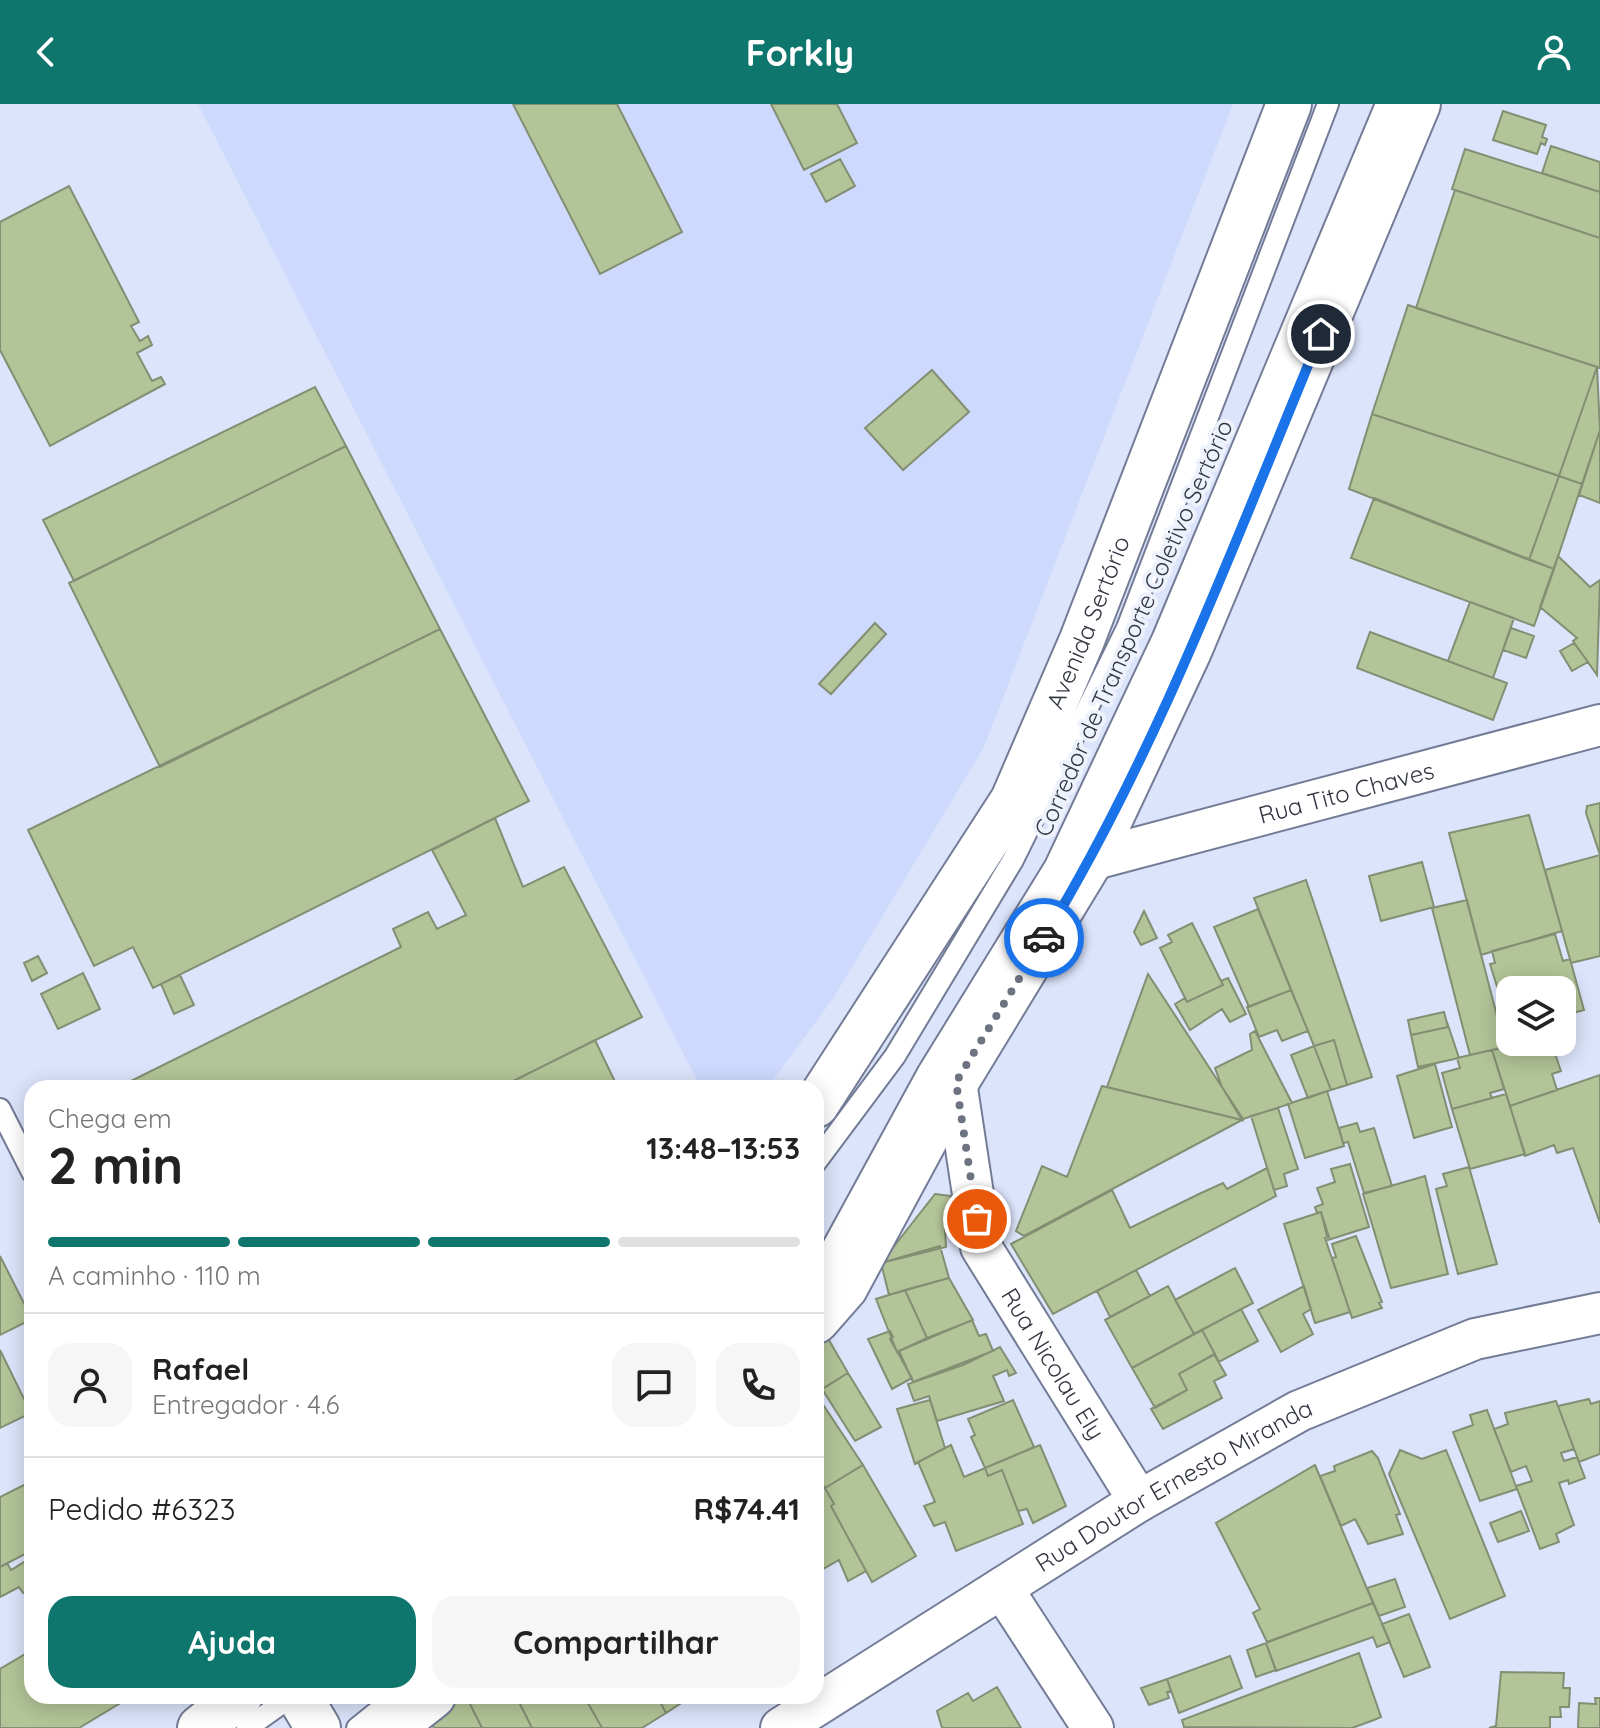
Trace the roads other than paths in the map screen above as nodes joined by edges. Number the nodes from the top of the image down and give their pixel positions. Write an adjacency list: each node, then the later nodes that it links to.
1 (1289, 104): 8 (main road, Avenida Sertório)
2 (1328, 104): 10 (lane, Corredor de Transporte Coletivo Sertório)
3 (1386, 104): 6 (lane, Corredor de Transporte Coletivo Sertório)
4 (1418, 104): 6 (main road)
5 (1600, 725): 6 (street, Rua Tito Chaves)
6 (1073, 863): 7 (main road); 12 (lane, Corredor de Transporte Coletivo Sertório)
7 (956, 1082): 13 (main road); 15 (street, Rua Nicolau Ely)
8 (824, 1093)
9 (0, 1109): 11 (lane)
10 (824, 1151)
11 (24, 1156)
12 (824, 1262)
13 (824, 1312)
14 (1600, 1313): 15 (street, Rua Doutor Ernesto Miranda)
15 (1139, 1501): 16 (street, Rua Doutor Ernesto Miranda)
16 (1002, 1588): 17 (street, Rua Doutor Ernesto Miranda); 30 (street)
17 (824, 1701)
18 (230, 1704): 24 (main road)
19 (281, 1704): 25 (lane)
20 (304, 1704): 26 (main road)
21 (387, 1704): 27 (lane)
22 (423, 1704): 28 (main road)
23 (819, 1704): 29 (street, Rua Doutor Ernesto Miranda)
24 (200, 1728)
25 (247, 1728)
26 (318, 1728)
27 (357, 1728)
28 (392, 1728)
29 (781, 1728)
30 (1093, 1728)

